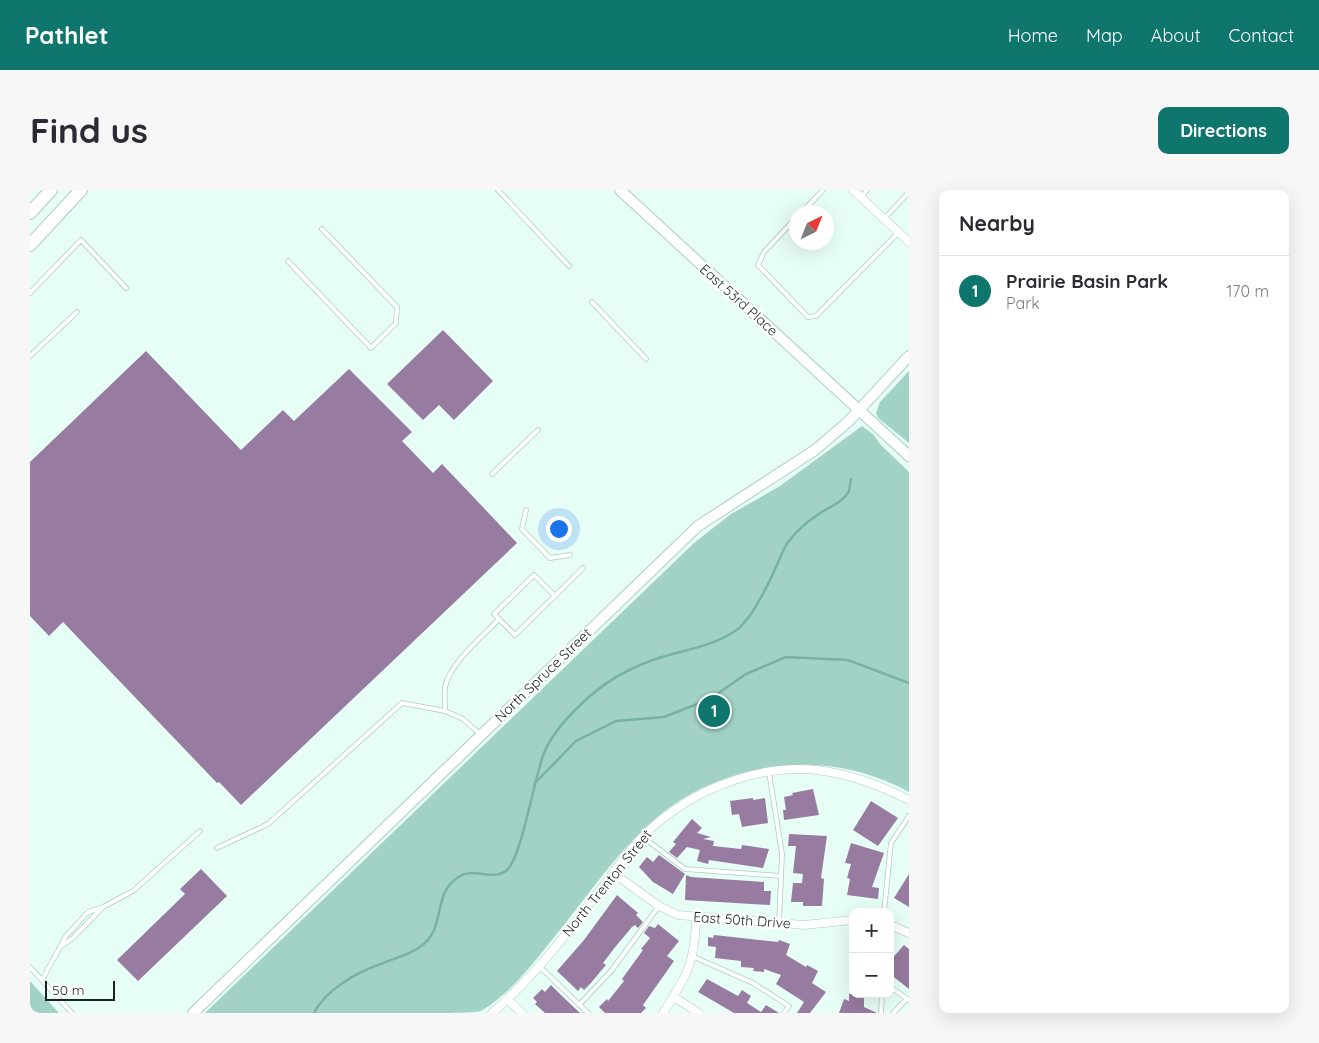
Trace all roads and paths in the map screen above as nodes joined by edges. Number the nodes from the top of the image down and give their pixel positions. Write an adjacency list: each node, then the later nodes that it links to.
1 (51, 190): 11 (main road)
2 (81, 190): 17 (main road)
3 (498, 190): 19 (lane)
4 (620, 190): 27 (street, East 53rd Place)
5 (823, 190): 10 (lane)
6 (853, 190): 9 (street)
7 (867, 190): 9 (lane)
8 (909, 192): 12 (lane)
9 (861, 197): 12 (street)
10 (809, 205)
11 (30, 213)
12 (884, 219): 15 (street)
13 (789, 225): 15 (lane)
14 (322, 229): 18 (lane)
15 (899, 232): 16 (street)
16 (909, 242)
17 (30, 245)
18 (288, 261)
19 (569, 266)
20 (126, 288): 21 (lane)
21 (30, 293)
22 (592, 302): 26 (lane)
23 (77, 312): 24 (lane)
24 (30, 356)
25 (909, 356): 27 (street, North Spruce Street)
26 (646, 359)
27 (859, 410): 29 (street, East 53rd Place); 37 (street, North Spruce Street)
28 (538, 430): 30 (lane)
29 (909, 456)
30 (492, 474)
31 (526, 510): 32 (lane)
32 (570, 555)
33 (583, 568): 34 (lane)
34 (555, 596): 35 (lane); 35 (lane)
35 (500, 619): 36 (lane)
36 (445, 711): 37 (lane); 43 (lane)
37 (481, 735): 66 (street, North Spruce Street)
38 (769, 772): 39 (street, North Trenton Street); 42 (street, North Trenton Street); 45 (lane)
39 (909, 800)
40 (909, 816): 48 (lane)
41 (200, 831): 47 (lane)
42 (643, 837): 44 (street, North Trenton Street); 45 (lane)
43 (217, 848)
44 (613, 873): 46 (street, East 50th Drive); 56 (street, North Trenton Street)
45 (781, 876): 51 (lane)
46 (659, 906): 49 (street, East 50th Drive); 64 (lane)
47 (103, 907): 54 (lane); 54 (lane)
48 (884, 908)
49 (696, 918): 51 (street, East 50th Drive); 55 (street)
50 (849, 920): 51 (street, East 50th Drive)
51 (779, 923)
52 (894, 927): 53 (street)
53 (909, 933)
54 (58, 948): 58 (lane)
55 (694, 957): 60 (street); 72 (lane)
56 (539, 966): 63 (street, North Trenton Street); 64 (lane)
57 (30, 967): 58 (lane)
58 (42, 980): 65 (lane)
59 (894, 990): 62 (lane)
60 (674, 997): 70 (street); 71 (street)
61 (882, 998): 73 (lane)
62 (908, 999): 74 (lane)
63 (508, 1000): 67 (street, North Trenton Street); 68 (street)
64 (579, 1005): 69 (lane)
65 (72, 1013)
66 (193, 1013)
67 (492, 1013)
68 (522, 1013)
69 (588, 1013)
70 (663, 1013)
71 (699, 1013)
72 (784, 1013)
73 (881, 1013)
74 (894, 1013)

